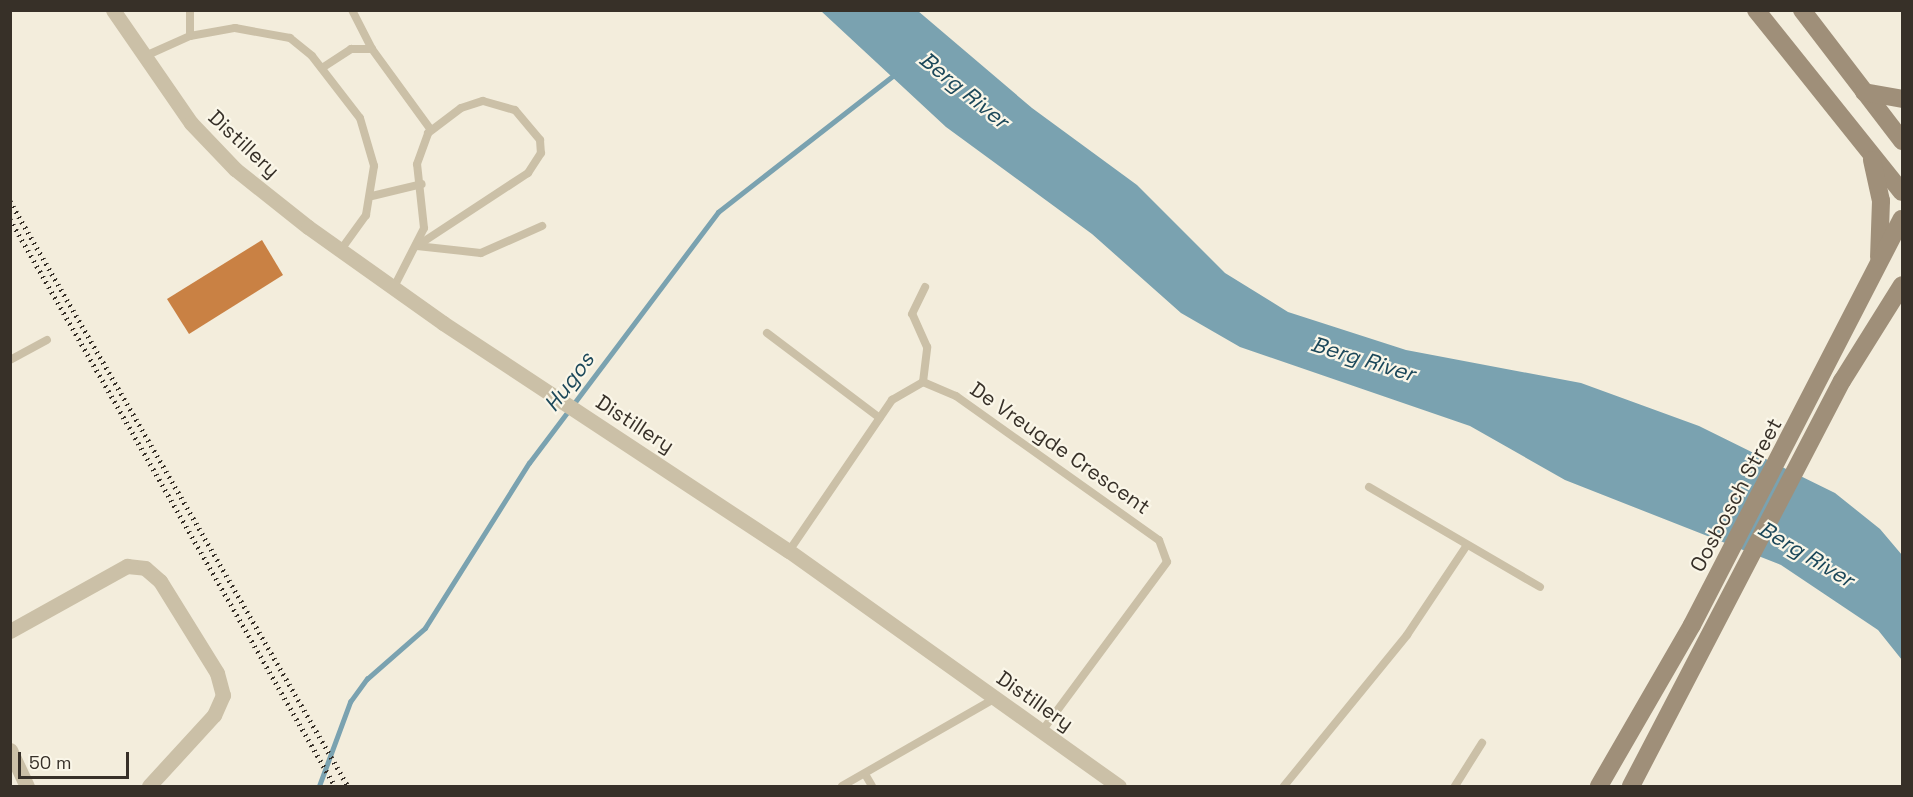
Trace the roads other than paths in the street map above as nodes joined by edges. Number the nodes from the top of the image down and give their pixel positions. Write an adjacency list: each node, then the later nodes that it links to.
1 (113, 10): 8 (street, Distillery)
2 (190, 10): 6 (lane)
3 (352, 10): 7 (lane)
4 (1756, 10): 14 (main road)
5 (1802, 10): 10 (main road)
6 (190, 36): 8 (lane); 9 (lane)
7 (372, 49): 9 (lane); 12 (lane)
8 (141, 57): 21 (street, Distillery)
9 (322, 68): 17 (lane)
10 (1864, 92): 11 (main road); 13 (main road)
11 (1902, 99)
12 (431, 130): 15 (lane); 20 (lane)
13 (1902, 141)
14 (1867, 150): 16 (main road); 22 (main road)
15 (422, 184): 17 (lane); 20 (lane)
16 (1902, 192)
17 (372, 196): 21 (lane)
18 (1902, 219): 22 (main road, Oosbosch Street)
19 (542, 225): 20 (lane)
20 (417, 246): 25 (lane)
21 (340, 251): 25 (street, Distillery)
22 (1878, 268): 29 (main road, Oosbosch Street)
23 (1902, 285): 29 (main road, Oosbosch Street)
24 (925, 286): 30 (lane)
25 (394, 287): 34 (street, Distillery)
26 (767, 333): 31 (lane)
27 (47, 340): 28 (lane)
28 (10, 360)
29 (1835, 375): 36 (main road, Oosbosch Street)
30 (923, 382): 31 (lane); 39 (lane, De Vreugde Crescent)
31 (880, 418): 34 (lane)
32 (1369, 487): 33 (lane)
33 (1467, 544): 35 (lane); 49 (lane)
34 (789, 551): 38 (street, Distillery)
35 (1540, 586)
36 (1700, 629): 43 (main road, Oosbosch Street); 51 (main road, Oosbosch Street)
37 (10, 631): 45 (street)
38 (994, 699): 39 (street, Distillery); 42 (lane)
39 (1042, 731): 48 (street, Distillery)
40 (1482, 743): 50 (lane)
41 (10, 750): 44 (street)
42 (865, 774): 46 (lane); 47 (lane)
43 (1635, 781)
44 (27, 786)
45 (149, 786)
46 (842, 786)
47 (872, 786)
48 (1119, 786)
49 (1284, 786)
50 (1455, 786)
51 (1599, 786)

